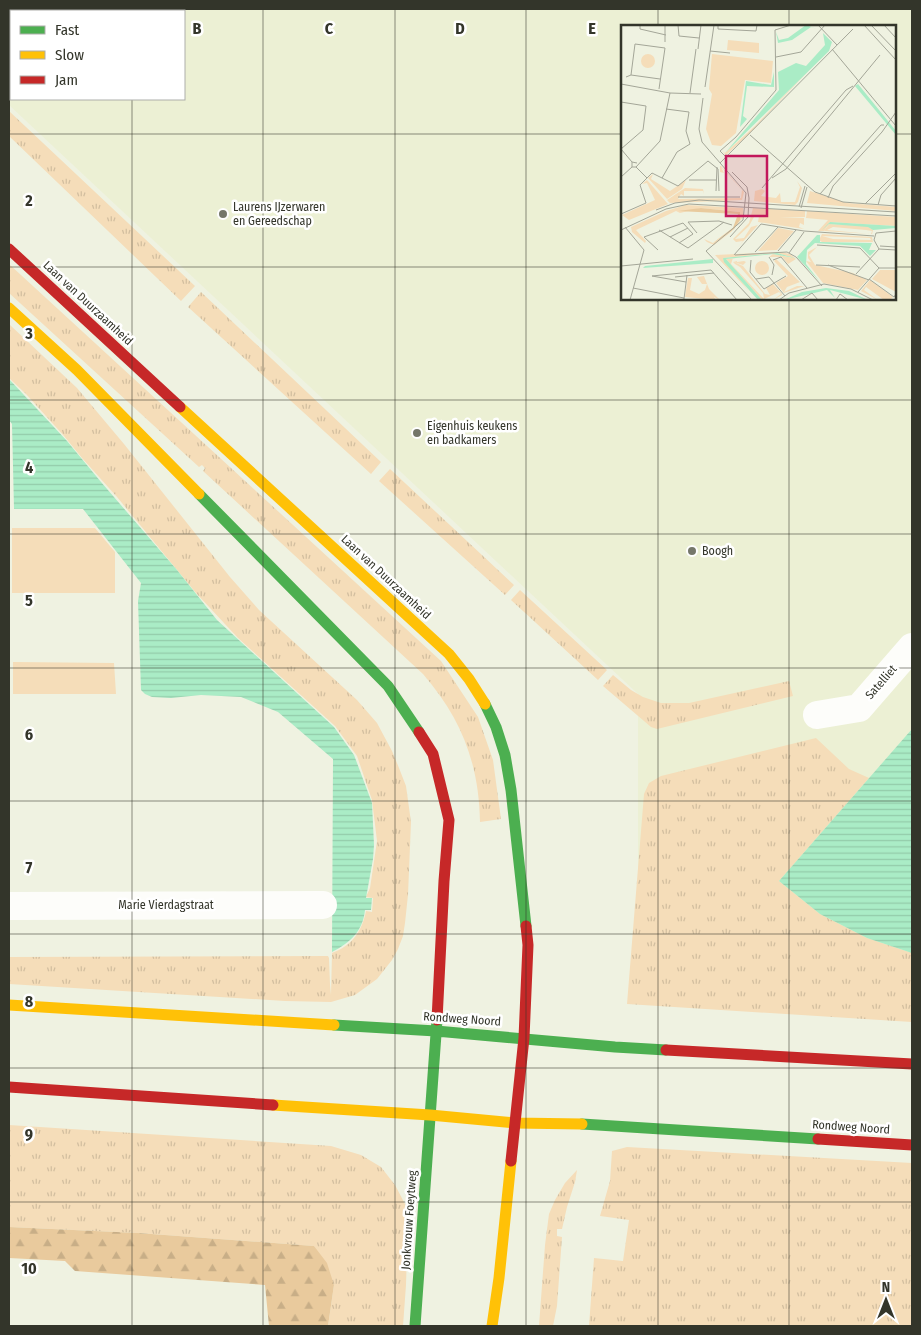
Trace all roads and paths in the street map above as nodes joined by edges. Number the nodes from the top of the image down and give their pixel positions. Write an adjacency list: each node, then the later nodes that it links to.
1 (9, 249): 9 (street, Laan van Duurzaamheid)
2 (9, 308): 8 (street)
3 (912, 647): 4 (street, Satelliet)
4 (817, 715)
5 (323, 905): 6 (street, Marie Vierdagstraat)
6 (9, 906)
7 (9, 1005): 8 (street, Rondweg Noord)
8 (436, 1031): 9 (street, Rondweg Noord); 12 (street, Jonkvrouw Foeytweg)
9 (524, 1038): 10 (street, Rondweg Noord); 13 (street, Laan van Duurzaamheid)
10 (912, 1064)
11 (9, 1087): 12 (street, Rondweg Noord)
12 (430, 1115): 13 (street, Rondweg Noord); 15 (street, Jonkvrouw Foeytweg)
13 (514, 1123): 14 (street, Rondweg Noord); 16 (street)
14 (912, 1145)
15 (415, 1326)
16 (492, 1326)

